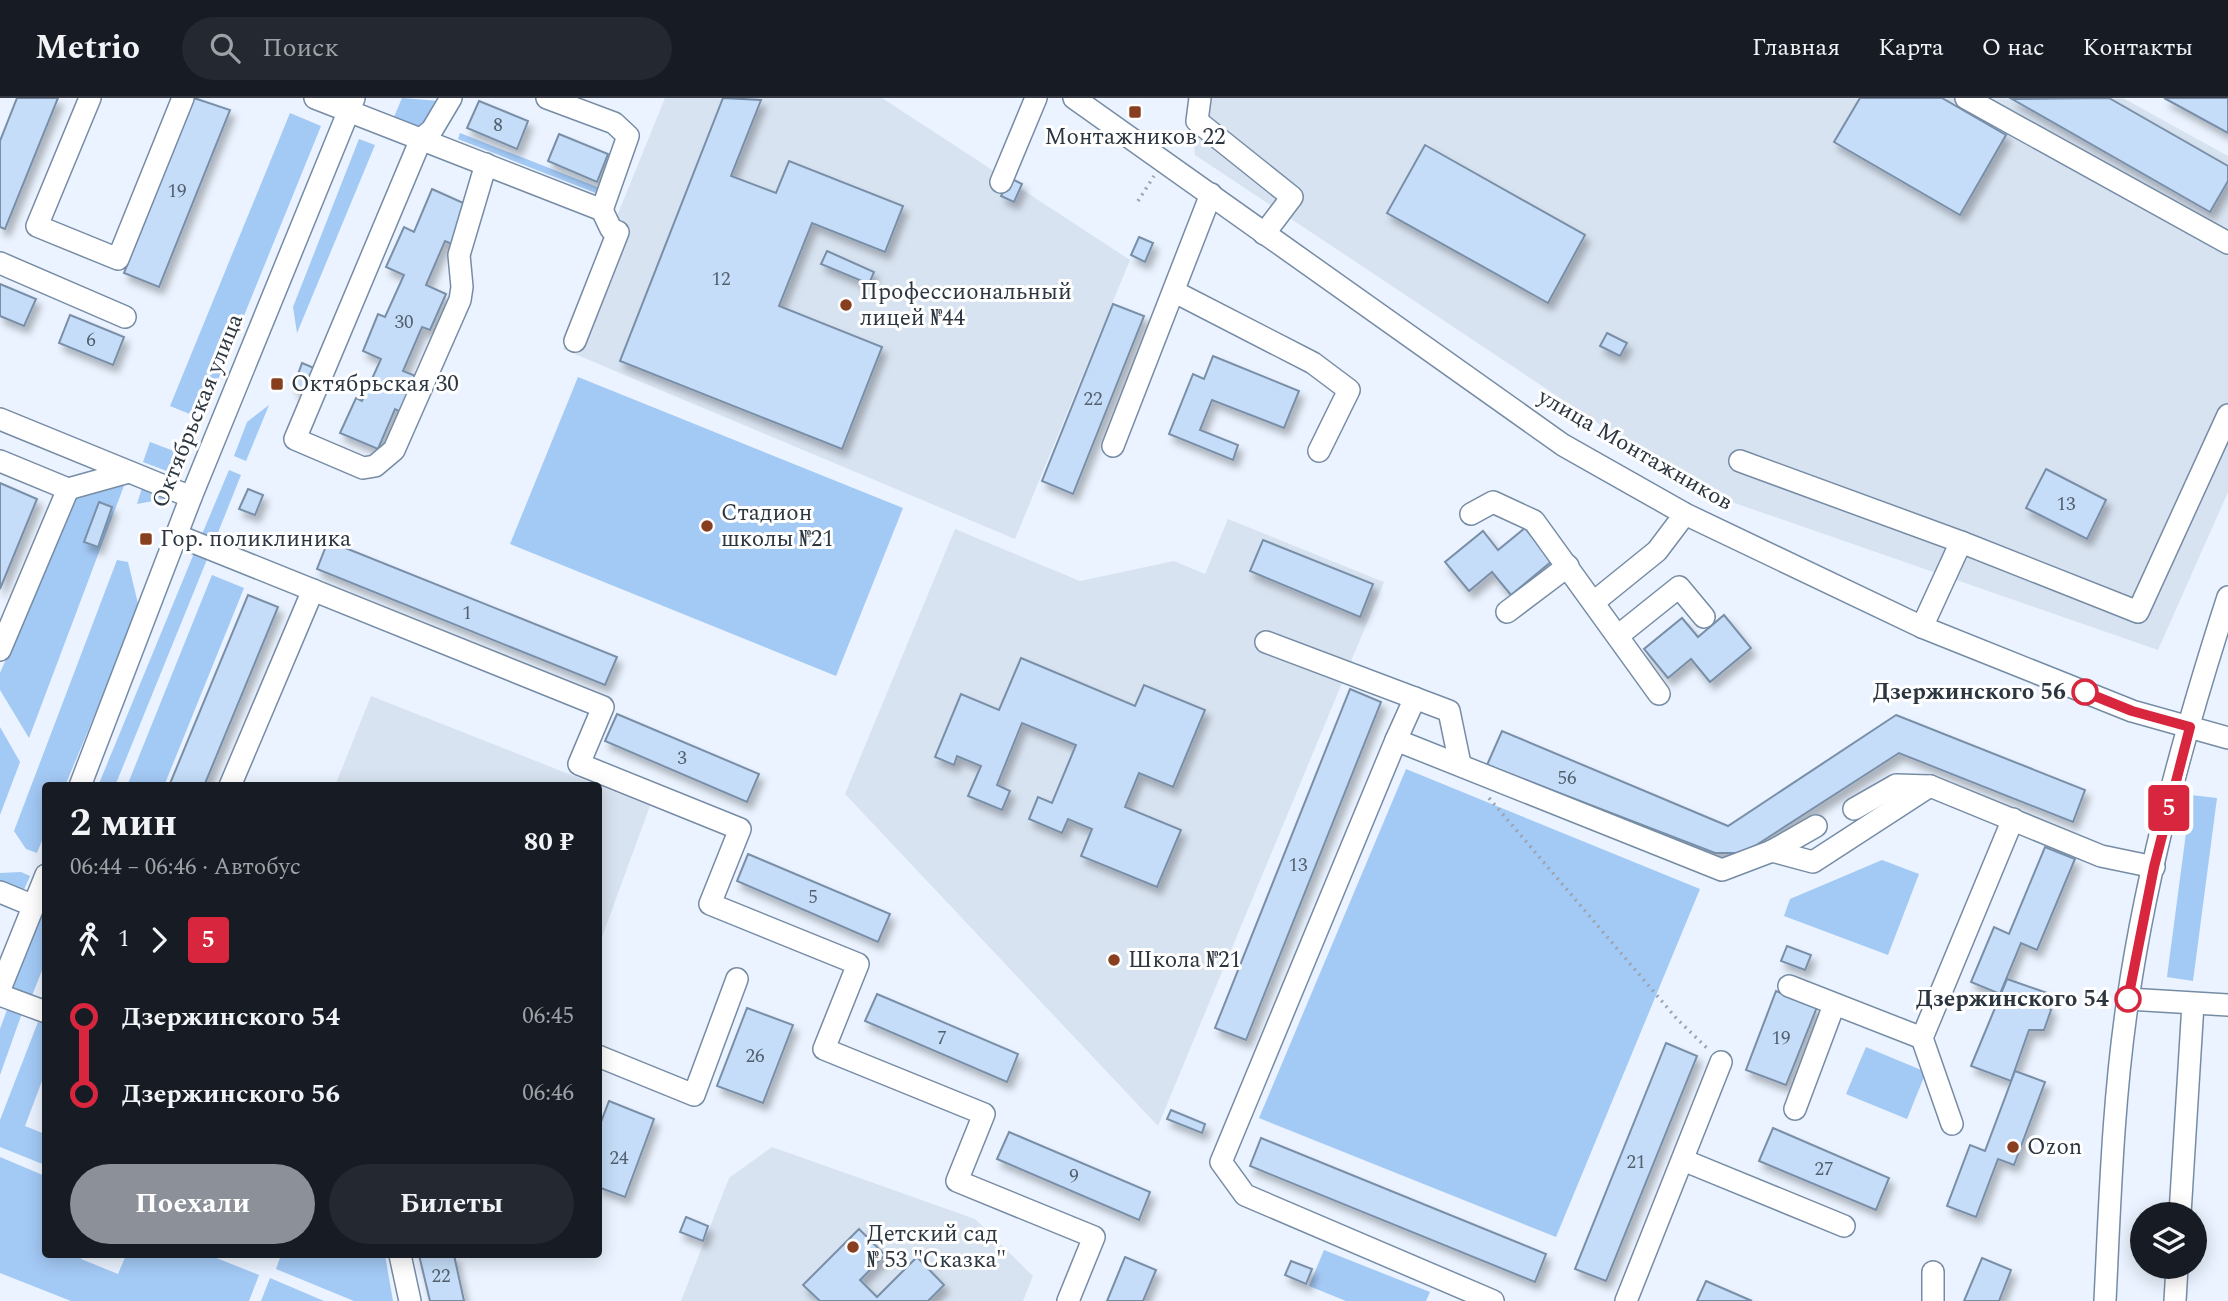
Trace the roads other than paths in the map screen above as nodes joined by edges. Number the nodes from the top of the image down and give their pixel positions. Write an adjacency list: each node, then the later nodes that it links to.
1 (90, 98): 2 (street)
2 (183, 98)
3 (315, 98): 10 (street)
4 (451, 98): 11 (street)
5 (547, 98): 15 (street)
6 (1036, 98): 13 (street)
7 (1074, 98): 14 (street, улица Монтажников)
8 (1200, 98): 16 (street)
9 (1966, 98): 17 (street)
10 (352, 105): 11 (street); 30 (street, Октябрьская улица)
11 (421, 139): 12 (street); 12 (street)
12 (486, 164): 15 (street)
13 (1001, 182)
14 (1211, 194): 16 (street, улица Монтажников); 19 (street)
15 (602, 210): 21 (street)
16 (1264, 234): 32 (street, улица Монтажников)
17 (2228, 243)
18 (0, 263): 20 (street)
19 (1175, 292): 24 (street); 25 (street)
20 (125, 317)
21 (575, 341)
22 (2228, 415): 34 (street)
23 (0, 419): 28 (street)
24 (1113, 446)
25 (1319, 451)
26 (0, 461): 29 (street)
27 (1740, 461): 34 (street)
28 (129, 472): 29 (street); 30 (street)
29 (68, 488): 44 (street)
30 (191, 497): 33 (street, Октябрьская улица)
31 (1471, 514): 35 (street)
32 (1685, 514): 38 (street); 41 (street, улица Монтажников)
33 (176, 535): 36 (street); 51 (street, Октябрьская улица)
34 (1961, 542): 41 (street)
35 (1568, 566): 38 (street); 39 (street)
36 (313, 590): 52 (street); 83 (street)
37 (2228, 597): 47 (street)
38 (1594, 602): 42 (street)
39 (1507, 612)
40 (1704, 617): 42 (street)
41 (1922, 627): 47 (street, улица Монтажников)
42 (1619, 635): 45 (street)
43 (1266, 642): 46 (street)
44 (0, 650)
45 (1659, 694)
46 (1415, 698): 49 (street); 50 (street)
47 (2190, 727): 48 (street, улица Монтажников); 58 (street)
48 (2228, 738)
49 (1396, 740): 50 (street); 84 (street)
50 (1460, 764): 57 (street)
51 (82, 782)
52 (232, 782)
53 (1930, 786): 54 (street); 55 (street); 57 (street)
54 (1854, 809)
55 (2013, 819): 58 (street); 71 (street)
56 (1816, 826): 57 (street)
57 (1772, 851)
58 (2154, 867): 66 (street)
59 (42, 885): 61 (street)
60 (0, 892): 61 (street)
61 (34, 906): 64 (street)
62 (737, 979): 72 (street)
63 (1789, 986): 68 (street)
64 (0, 989)
65 (0, 995): 70 (street)
66 (2128, 999): 67 (street); 87 (street)
67 (2193, 1004): 69 (street); 77 (street)
68 (1834, 1005): 71 (street); 74 (street)
69 (2228, 1005)
70 (42, 1011)
71 (1922, 1038): 75 (street)
72 (602, 1058)
73 (1721, 1062): 76 (street)
74 (1795, 1109)
75 (1952, 1124)
76 (1683, 1160): 78 (street); 85 (street)
77 (2181, 1202)
78 (1844, 1226)
79 (401, 1258): 82 (street)
80 (1933, 1272): 86 (street)
81 (2176, 1279): 88 (street)
82 (410, 1301)
83 (1068, 1301)
84 (1493, 1301)
85 (1626, 1301)
86 (1933, 1301)
87 (2105, 1301)
88 (2175, 1301)

